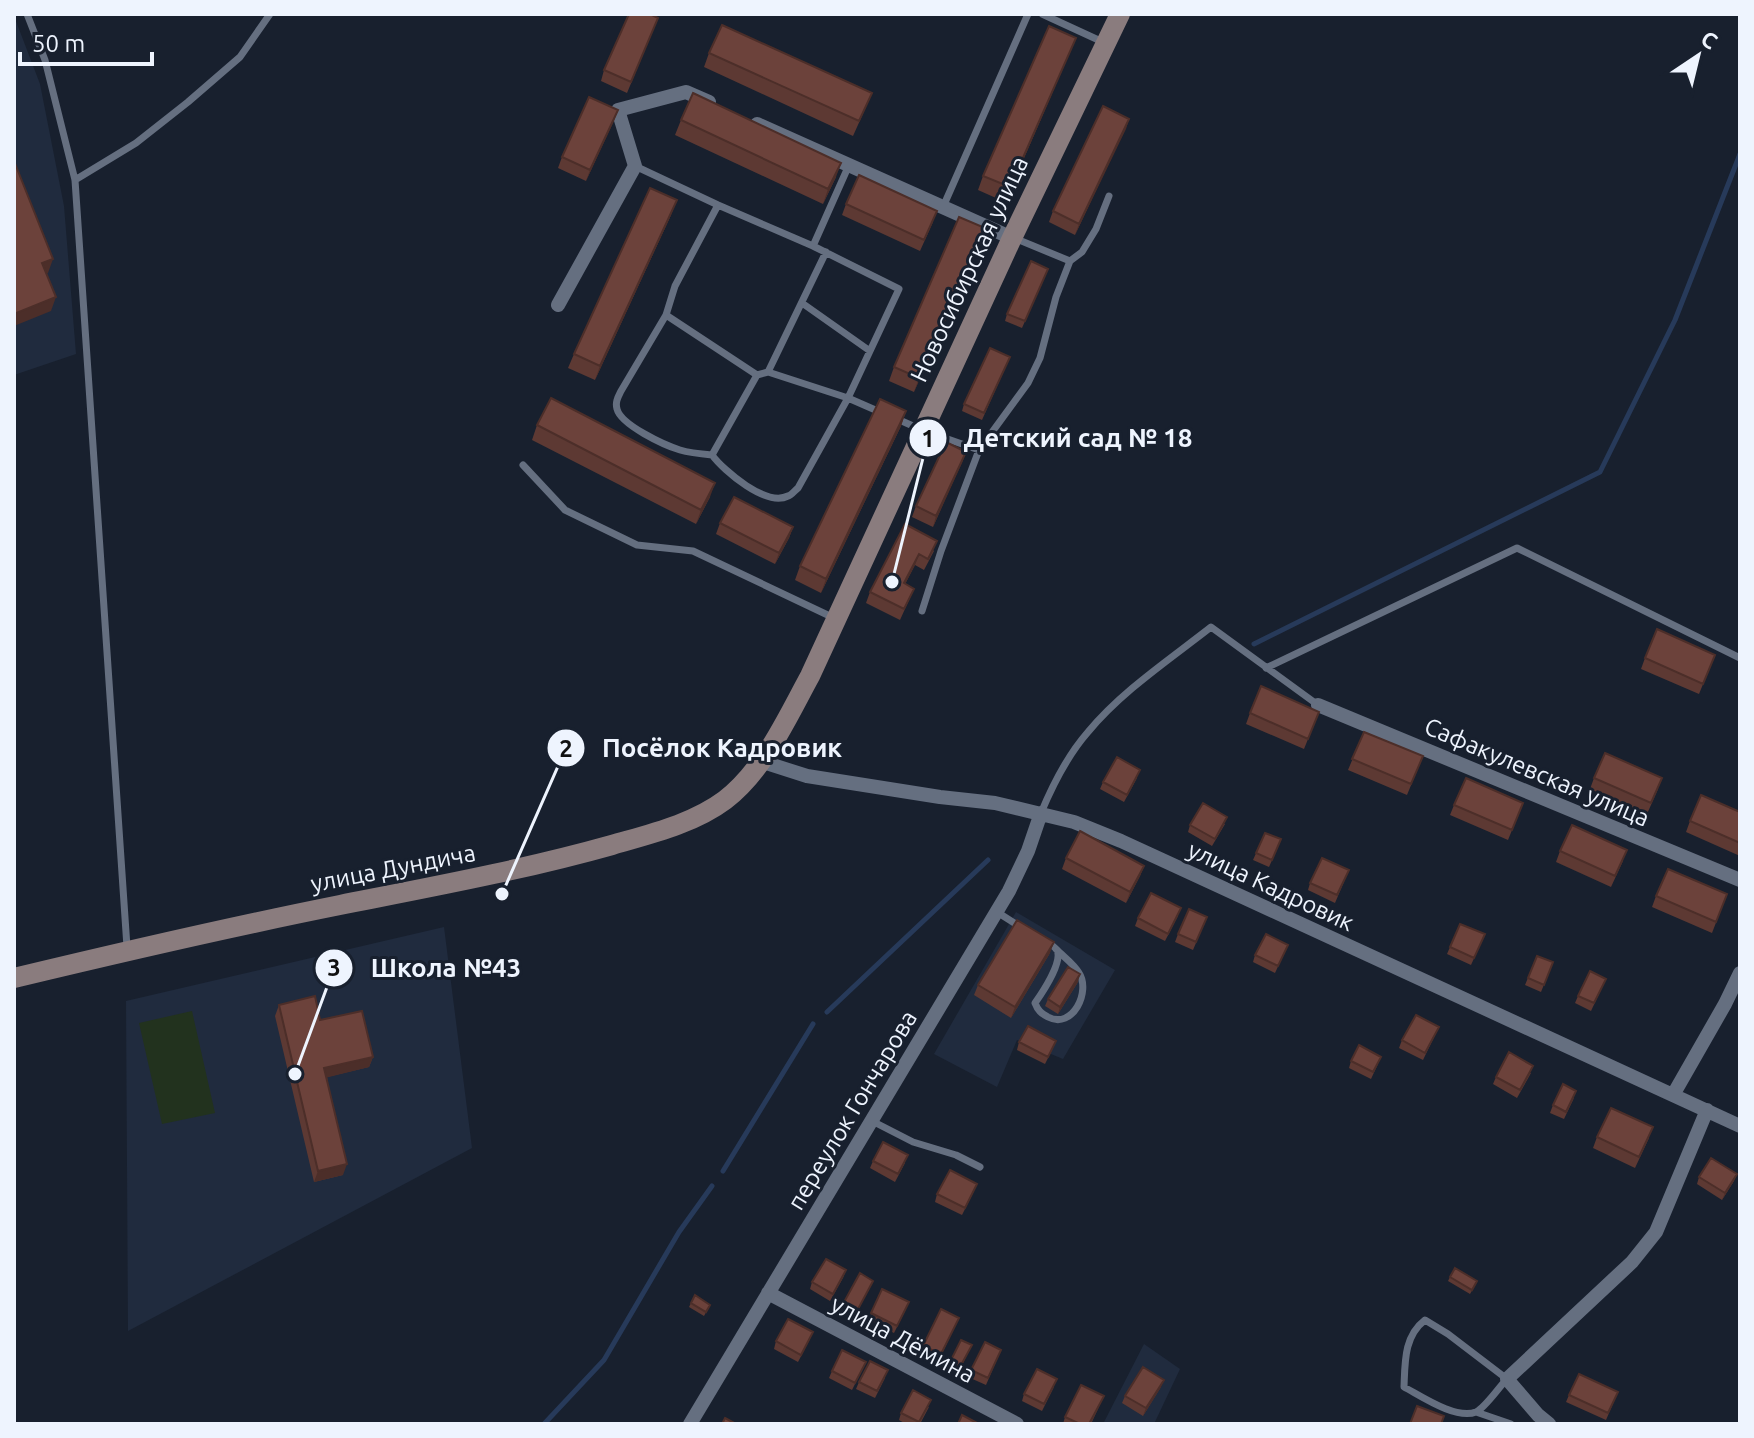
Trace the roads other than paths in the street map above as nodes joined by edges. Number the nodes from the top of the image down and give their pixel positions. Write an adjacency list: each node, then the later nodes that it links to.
1 (27, 14): 9 (lane)
2 (270, 14): 9 (lane)
3 (1028, 14): 12 (lane)
4 (1042, 14): 6 (lane)
5 (1120, 14): 6 (main road, Новосибирская улица)
6 (1106, 43): 13 (main road, Новосибирская улица)
7 (849, 165): 8 (street); 12 (street); 14 (lane)
8 (635, 166): 11 (lane); 18 (street)
9 (75, 180): 40 (lane)
10 (1109, 196): 16 (lane)
11 (718, 205): 14 (lane); 19 (lane)
12 (943, 207): 13 (street)
13 (1012, 238): 16 (lane); 24 (main road, Новосибирская улица)
14 (813, 246): 15 (lane)
15 (826, 252): 17 (lane); 20 (lane)
16 (1070, 261): 25 (lane)
17 (802, 303): 20 (lane); 21 (lane)
18 (558, 305)
19 (666, 315): 22 (lane); 26 (lane)
20 (870, 351): 23 (lane)
21 (768, 372): 22 (lane); 23 (lane)
22 (757, 375): 26 (lane)
23 (848, 398): 24 (lane); 26 (lane)
24 (922, 430): 25 (lane); 29 (main road, Новосибирская улица)
25 (979, 450): 28 (lane)
26 (712, 455)
27 (523, 465): 29 (lane)
28 (922, 611)
29 (836, 619): 33 (main road, Новосибирская улица)
30 (1740, 658): 31 (lane)
31 (1266, 668): 32 (lane); 34 (lane)
32 (1318, 705): 35 (street, Сафакулевская улица)
33 (760, 761): 34 (street, улица Кадровик); 40 (main road, улица Дундича)
34 (1041, 813): 36 (street, переулок Гончарова); 43 (street, улица Кадровик)
35 (1740, 880)
36 (997, 912): 37 (lane); 45 (street, переулок Гончарова)
37 (1023, 928)
38 (1037, 936): 39 (lane)
39 (1056, 949): 39 (lane)
40 (128, 951): 42 (main road, улица Дундича)
41 (1740, 973): 43 (street)
42 (14, 978)
43 (1673, 1095): 44 (street, улица Кадровик)
44 (1707, 1110): 46 (street, улица Кадровик); 49 (street)
45 (872, 1121): 47 (lane); 48 (street, переулок Гончарова)
46 (1740, 1126)
47 (980, 1167)
48 (768, 1293): 51 (street, переулок Гончарова); 52 (street, улица Дёмина)
49 (1507, 1379): 50 (lane); 50 (lane); 54 (street)
50 (1476, 1412): 53 (lane)
51 (690, 1424)
52 (1017, 1424)
53 (1511, 1424)
54 (1549, 1424)

